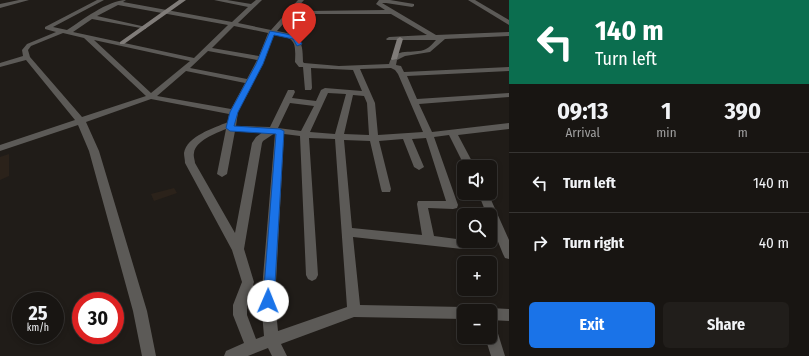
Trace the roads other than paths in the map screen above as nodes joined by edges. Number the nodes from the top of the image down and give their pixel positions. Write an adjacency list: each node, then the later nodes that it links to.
1 (22, 0): 10 (street)
2 (101, 0): 19 (street)
3 (183, 0): 12 (main road)
4 (217, 0): 11 (street)
5 (259, 0): 11 (street)
6 (301, 0): 20 (street)
7 (471, 0): 16 (street)
8 (121, 1): 12 (street); 15 (street)
9 (412, 5): 14 (street)
10 (0, 6)
11 (252, 6): 17 (street)
12 (166, 12): 17 (street); 18 (main road)
13 (311, 12): 14 (street)
14 (391, 12): 23 (street)
15 (91, 17): 18 (street); 19 (street)
16 (509, 23)
17 (232, 25): 20 (street); 27 (street)
18 (144, 28): 26 (main road)
19 (66, 32): 22 (street); 28 (street)
20 (272, 32): 29 (street); 33 (street)
21 (509, 34): 23 (street)
22 (86, 36): 26 (street); 43 (street)
23 (439, 37): 25 (street); 31 (street)
24 (389, 39): 25 (street)
25 (400, 39): 31 (main road)
26 (122, 43): 30 (street)
27 (207, 49): 29 (street); 30 (street)
28 (27, 57): 32 (street); 47 (street)
29 (261, 59): 38 (street)
30 (195, 60): 35 (street)
31 (393, 62): 34 (street); 37 (street)
32 (0, 65)
33 (307, 66): 34 (street); 39 (street)
34 (355, 67): 41 (street)
35 (185, 69): 38 (street); 43 (street)
36 (509, 69): 37 (street)
37 (402, 74): 44 (street)
38 (250, 82): 46 (street)
39 (308, 88)
40 (350, 93): 41 (street); 45 (street); 55 (street)
41 (368, 94): 56 (street)
42 (509, 95): 44 (street)
43 (151, 97): 46 (street); 47 (street)
44 (414, 102): 53 (street)
45 (319, 104): 50 (street); 52 (street)
46 (234, 112): 48 (street)
47 (81, 121): 57 (street); 76 (street)
48 (230, 126): 50 (street); 60 (street); 66 (street)
49 (509, 126): 51 (street)
50 (276, 131): 52 (street); 66 (street); 73 (street)
51 (452, 132): 53 (street); 58 (street)
52 (304, 135): 55 (street); 68 (street)
53 (429, 135): 54 (street); 64 (street)
54 (406, 136): 56 (street); 59 (street)
55 (339, 137): 56 (street); 63 (street)
56 (374, 138): 61 (street)
57 (0, 148)
58 (466, 160)
59 (419, 167)
60 (222, 174)
61 (386, 189)
62 (486, 200): 67 (street)
63 (347, 232): 64 (street); 69 (street)
64 (429, 239): 65 (street)
65 (457, 243)
66 (238, 249): 75 (street)
67 (509, 254)
68 (312, 275)
69 (354, 311): 70 (street); 73 (street)
70 (457, 313)
71 (497, 314): 72 (street)
72 (509, 315)
73 (272, 341): 75 (street); 78 (street)
74 (494, 344): 79 (street)
75 (252, 347): 77 (street)
76 (149, 356)
77 (231, 356)
78 (280, 356)
79 (498, 356)

